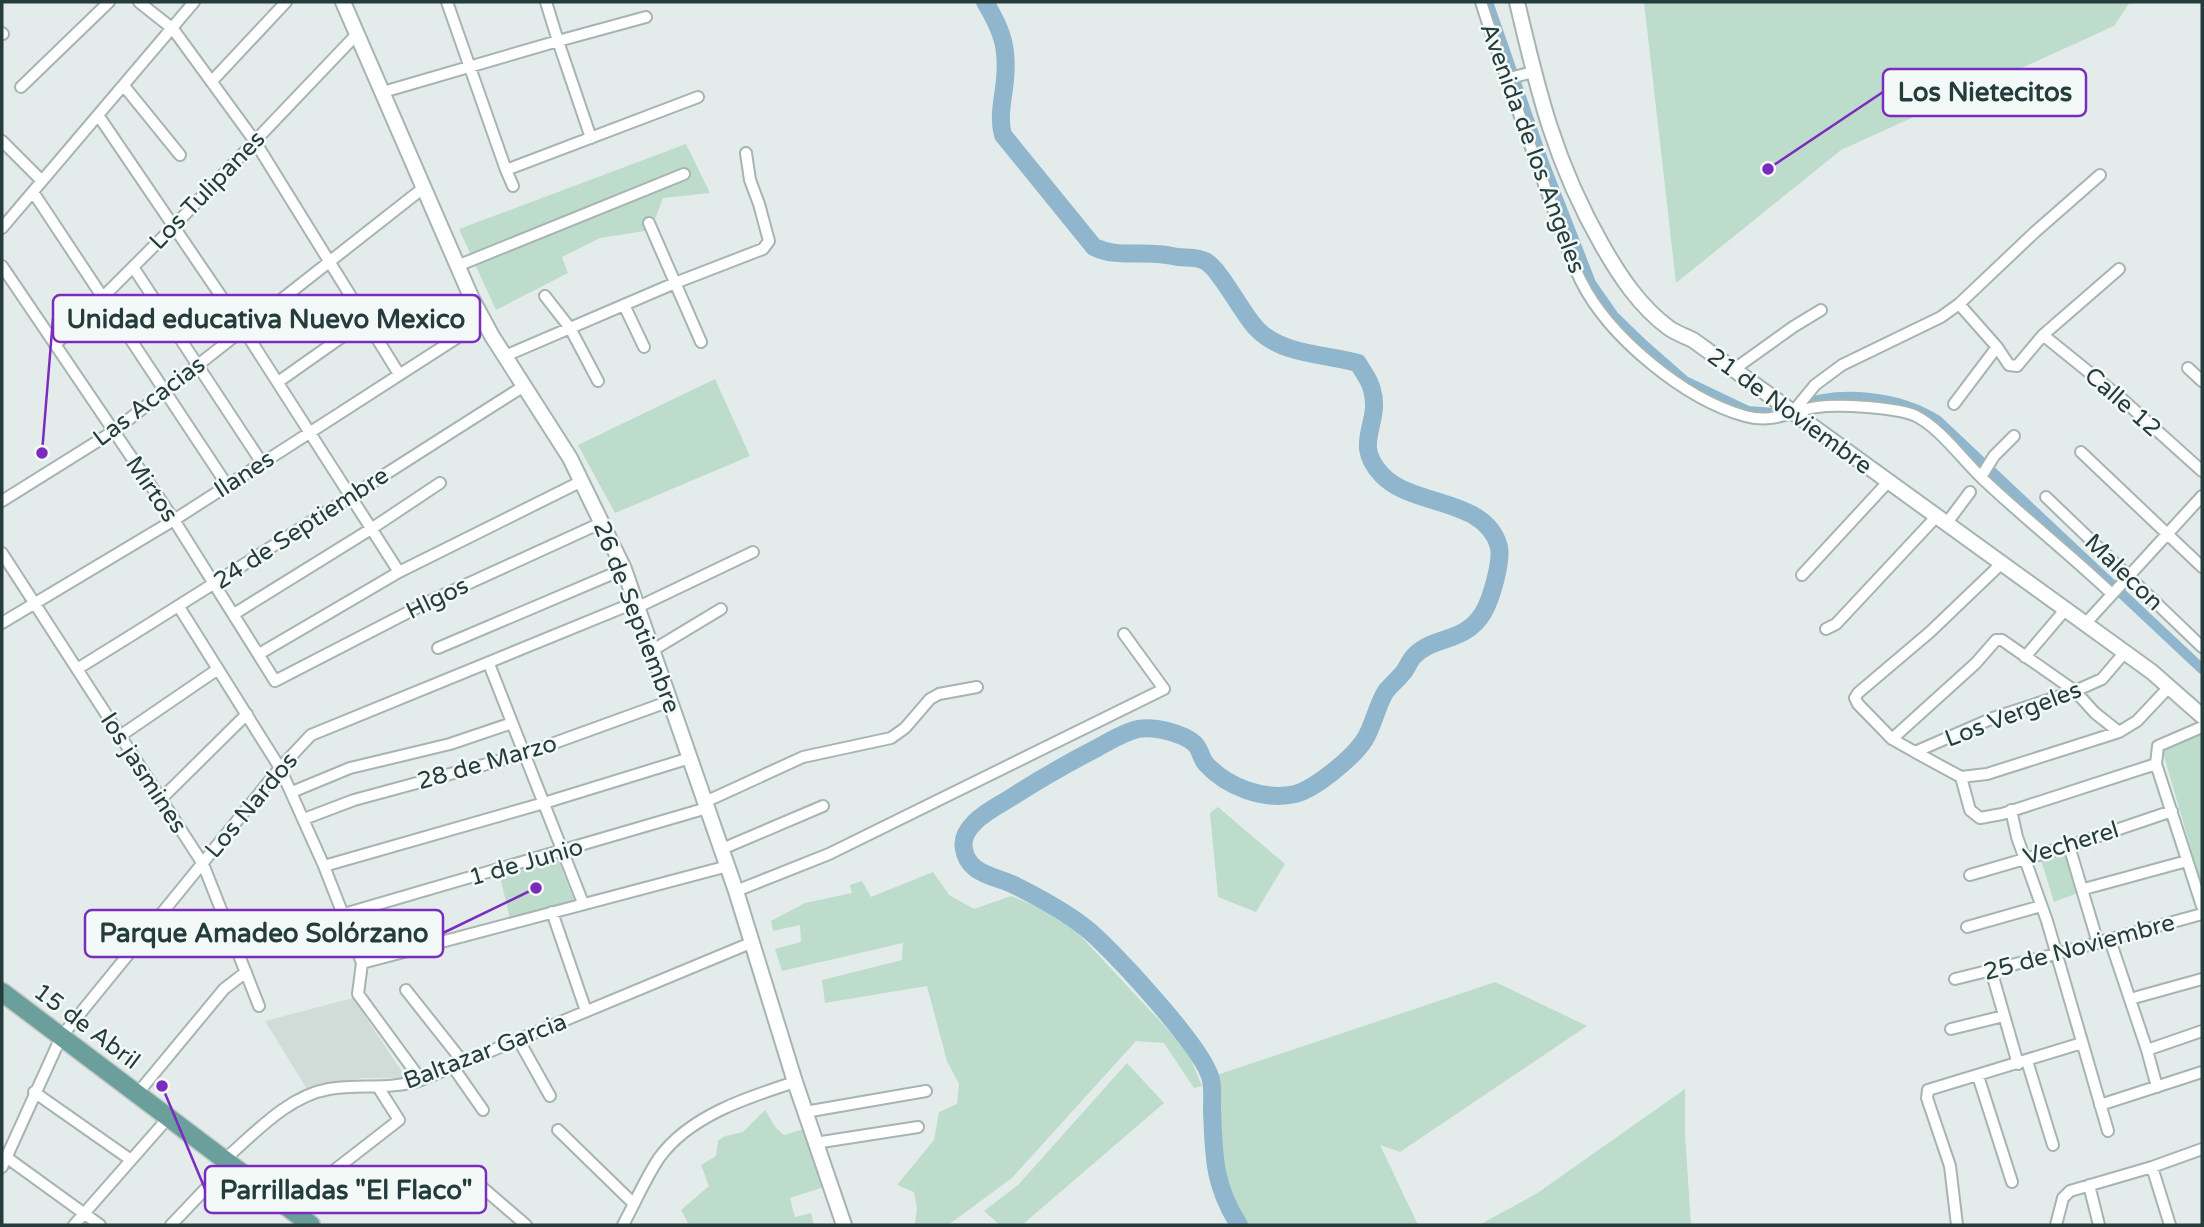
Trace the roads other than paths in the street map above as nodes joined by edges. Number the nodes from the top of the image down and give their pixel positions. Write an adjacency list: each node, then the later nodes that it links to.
1 (109, 2): 18 (street)
2 (139, 2): 11 (street)
3 (194, 2): 11 (street)
4 (286, 2): 16 (street)
5 (343, 2): 12 (street, 26 de Septiembre)
6 (447, 2): 14 (street)
7 (546, 2): 13 (street)
8 (1480, 2): 15 (street, Avenida de los Angeles)
9 (1517, 2): 15 (street, 21 de Noviembre)
10 (646, 17): 13 (street)
11 (173, 29): 16 (street); 17 (street)
12 (358, 33): 19 (street, 26 de Septiembre); 23 (street, Los Tulipanes)
13 (558, 41): 14 (street); 22 (street)
14 (469, 67): 19 (street); 27 (street)
15 (1518, 76): 60 (street, 21 de Noviembre); 68 (street, Avenida de los Angeles)
16 (213, 80): 23 (street)
17 (124, 86): 21 (street); 26 (street)
18 (21, 87)
19 (383, 92): 32 (street, 26 de Septiembre)
20 (698, 97): 22 (street)
21 (98, 116): 30 (street); 35 (street)
22 (591, 138): 27 (street)
23 (254, 140): 35 (street, Los Tulipanes); 37 (street)
24 (2, 141): 30 (street)
25 (746, 153): 42 (street)
26 (180, 155)
27 (506, 170): 31 (street)
28 (684, 174): 39 (street)
29 (2100, 174): 45 (street)
30 (42, 181): 33 (street)
31 (513, 186)
32 (422, 189): 37 (street, Las Acacias); 39 (street, 26 de Septiembre)
33 (33, 191): 36 (street); 44 (street)
34 (649, 223): 42 (street)
35 (173, 227): 40 (street, Los Tulipanes); 51 (street)
36 (2, 228)
37 (330, 261): 48 (street); 51 (street, Las Acacias)
38 (2, 265): 54 (street, Mirtos)
39 (457, 266): 49 (street, 26 de Septiembre)
40 (133, 267): 44 (street, Los Tulipanes); 58 (street)
41 (2119, 269): 52 (street)
42 (675, 283): 46 (street); 53 (street)
43 (545, 296): 50 (street)
44 (102, 298): 54 (street, Los Tulipanes); 66 (street)
45 (1959, 304): 56 (street); 68 (street)
46 (624, 305): 50 (street); 55 (street)
47 (1821, 310): 60 (street)
48 (366, 320): 61 (street); 64 (street)
49 (483, 321): 57 (street, 26 de Septiembre); 61 (street, Ilanes)
50 (570, 328): 57 (street); 62 (street)
51 (244, 330): 58 (street, Las Acacias); 64 (street)
52 (2043, 335): 56 (street); 74 (street, Calle 12)
53 (701, 342)
54 (55, 345): 69 (street, Mirtos)
55 (644, 347)
56 (1997, 347): 67 (street)
57 (505, 356): 65 (street, 26 de Septiembre)
58 (199, 365): 66 (street, Las Acacias); 73 (street)
59 (2188, 368): 63 (street)
60 (1733, 370): 68 (street, 21 de Noviembre)
61 (399, 374): 70 (street, Ilanes)
62 (598, 381)
63 (2202, 381)
64 (278, 382): 70 (street)
65 (524, 386): 76 (street, 26 de Septiembre); 81 (street, 24 de Septiembre)
66 (165, 391): 69 (street, Las Acacias); 79 (street)
67 (1954, 404)
68 (1793, 412): 75 (street, Avenida de los Angeles); 77 (street, 21 de Noviembre)
69 (114, 431): 84 (street, Las Acacias); 85 (street, Mirtos)
70 (310, 431): 73 (street, Ilanes); 81 (street)
71 (2014, 436): 75 (street)
72 (2081, 452): 89 (street)
73 (262, 463): 79 (street, Ilanes)
74 (2202, 471)
75 (1983, 474): 99 (street, Avenida de los Angeles)
76 (582, 481): 87 (street, 26 de Septiembre); 95 (street)
77 (1888, 482): 86 (street, 21 de Noviembre); 96 (street)
78 (440, 483): 88 (street)
79 (227, 485): 85 (street, Ilanes)
80 (1970, 492): 86 (street)
81 (350, 496): 88 (street); 98 (street, 24 de Septiembre)
82 (2202, 496): 89 (street)
83 (2046, 497): 97 (street, Malecon)
84 (2, 501)
85 (174, 520): 98 (street, Mirtos); 100 (street, Ilanes)
86 (1941, 520): 92 (street, 21 de Noviembre); 108 (street)
87 (603, 522): 94 (street, 26 de Septiembre); 119 (street, HIgos)
88 (371, 530): 95 (street); 105 (street)
89 (2167, 533): 93 (street); 97 (street)
90 (753, 552): 101 (street, Los Nardos)
91 (2, 553): 100 (street, los jasmines)
92 (2001, 564): 104 (street, 21 de Noviembre); 130 (street, Los Vergeles)
93 (2202, 567)
94 (624, 569): 101 (street, 26 de Septiembre); 111 (street)
95 (399, 572): 114 (street)
96 (1802, 575)
97 (2126, 578): 99 (street); 110 (street, Malecon)
98 (214, 585): 102 (street, 24 de Septiembre); 105 (street, Mirtos)
99 (2114, 592): 107 (street)
100 (35, 604): 106 (street, Ilanes); 117 (street, los jasmines)
101 (637, 605): 112 (street, 26 de Septiembre); 116 (street, Los Nardos)
102 (179, 607): 117 (street, 24 de Septiembre); 118 (street)
103 (721, 609): 112 (street)
104 (2065, 610): 107 (street, 21 de Noviembre); 115 (street)
105 (233, 614): 114 (street, Mirtos)
106 (2, 622)
107 (2085, 624): 113 (street, 21 de Noviembre)
108 (1826, 629)
109 (1124, 634): 155 (street)
110 (2202, 647)
111 (438, 648)
112 (653, 650): 123 (street, 26 de Septiembre)
113 (2125, 652): 120 (street, 21 de Noviembre); 122 (street, Los Vergeles)
114 (259, 654): 119 (street, Mirtos)
115 (2025, 657): 122 (street); 130 (street)
116 (489, 664): 126 (street); 135 (street, Los Nardos)
117 (77, 669): 129 (street, los jasmines)
118 (218, 669): 124 (street); 129 (street)
119 (275, 681)
120 (2170, 686): 125 (street, 21 de Noviembre); 128 (street)
121 (977, 687): 140 (street, 1 de Junio)
122 (2075, 691): 128 (street); 131 (street, Los Vergeles)
123 (670, 701): 132 (street, 28 de Marzo); 133 (street, 26 de Septiembre)
124 (247, 714): 135 (street); 138 (street)
125 (2202, 716)
126 (512, 723): 132 (street); 137 (street)
127 (2202, 727): 134 (street)
128 (2119, 732): 136 (street)
129 (120, 736): 138 (street, los jasmines)
130 (1892, 739): 131 (street, Los Vergeles)
131 (1916, 752): 136 (street)
132 (524, 754): 139 (street); 144 (street, 28 de Marzo)
133 (690, 758): 139 (street); 140 (street, 26 de Septiembre)
134 (2157, 764): 142 (street); 143 (street)
135 (280, 768): 137 (street); 150 (street, Los Nardos)
136 (1961, 777): 142 (street)
137 (292, 792): 144 (street)
138 (161, 799): 150 (street, los jasmines)
139 (544, 803): 147 (street); 151 (street)
140 (706, 805): 146 (street, 26 de Septiembre); 147 (street, 1 de Junio)
141 (823, 806): 146 (street)
142 (2011, 810): 148 (street)
143 (2172, 811): 145 (street, Vecherel); 149 (street)
144 (304, 819): 151 (street)
145 (2069, 846): 148 (street, Vecherel); 154 (street)
146 (722, 849): 152 (street, 26 de Septiembre)
147 (563, 851): 156 (street); 160 (street, 1 de Junio)
148 (2024, 857): 153 (street, Vecherel); 158 (street)
149 (2187, 861): 154 (street); 157 (street)
150 (202, 863): 169 (street, los jasmines); 180 (street, Los Nardos)
151 (324, 866): 160 (street)
152 (728, 866): 155 (street, 26 de Septiembre); 156 (street)
153 (1970, 875)
154 (2084, 890): 165 (street)
155 (736, 891): 164 (street, 26 de Septiembre)
156 (583, 904): 159 (street)
157 (2202, 905)
158 (2041, 906): 162 (street); 166 (street)
159 (552, 912): 167 (street); 176 (street)
160 (344, 914): 167 (street)
161 (2202, 914): 163 (street, 25 de Noviembre)
162 (1967, 927)
163 (2110, 940): 165 (street, 25 de Noviembre); 174 (street)
164 (753, 942): 176 (street, Baltazar Garcia); 189 (street, 26 de Septiembre)
165 (2098, 943): 166 (street, 25 de Noviembre)
166 (2056, 954): 168 (street, 25 de Noviembre); 182 (street)
167 (362, 963): 188 (street)
168 (1991, 970): 170 (street, 25 de Noviembre); 177 (street)
169 (246, 972): 175 (street, los jasmines); 194 (street)
170 (1955, 979)
171 (2202, 979): 174 (street)
172 (406, 990): 185 (street)
173 (2, 992): 180 (main road, 15 de Abril)
174 (2130, 999): 183 (street)
175 (259, 1006)
176 (586, 1011): 181 (street, Baltazar Garcia)
177 (2004, 1016): 178 (street); 184 (street)
178 (1951, 1029)
179 (2202, 1031): 183 (street)
180 (61, 1037): 193 (street, Los Nardos); 194 (main road, 15 de Abril)
181 (518, 1039): 185 (street, Baltazar Garcia); 195 (street)
182 (2082, 1043): 184 (street); 196 (street)
183 (2147, 1050): 191 (street)
184 (2022, 1062): 187 (street); 204 (street)
185 (458, 1065): 188 (street, Baltazar Garcia); 197 (street)
186 (2202, 1072): 191 (street)
187 (1979, 1076): 211 (street); 223 (street)
188 (421, 1080): 190 (street, Baltazar Garcia)
189 (795, 1082): 198 (street, 26 de Septiembre); 213 (street)
190 (378, 1087): 207 (street, Baltazar Garcia); 214 (street)
191 (2157, 1087): 196 (street)
192 (926, 1091): 198 (street)
193 (34, 1092): 206 (street); 208 (street, Los Nardos)
194 (137, 1094): 199 (main road, 15 de Abril)
195 (550, 1096)
196 (2100, 1105): 202 (street)
197 (483, 1110)
198 (805, 1112): 203 (street, 26 de Septiembre)
199 (168, 1118): 206 (street); 207 (main road, 15 de Abril)
200 (918, 1127): 203 (street)
201 (558, 1130): 213 (street)
202 (2108, 1131)
203 (815, 1143): 222 (street, 26 de Septiembre)
204 (2053, 1145)
205 (2202, 1149): 209 (street)
206 (131, 1160): 215 (street)
207 (228, 1161): 214 (main road, 15 de Abril); 218 (street, Baltazar Garcia)
208 (4, 1162): 215 (street)
209 (2152, 1167): 212 (street); 226 (street)
210 (476, 1182): 220 (street)
211 (2012, 1182)
212 (2089, 1185): 224 (street); 225 (street)
213 (634, 1204): 221 (street)
214 (287, 1207): 219 (main road, 15 de Abril)
215 (85, 1213): 216 (street); 217 (street)
216 (74, 1225)
217 (100, 1225)
218 (171, 1225)
219 (311, 1225)
220 (526, 1225)
221 (623, 1225)
222 (844, 1225)
223 (1957, 1225)
224 (2056, 1225)
225 (2099, 1225)
226 (2170, 1225)

